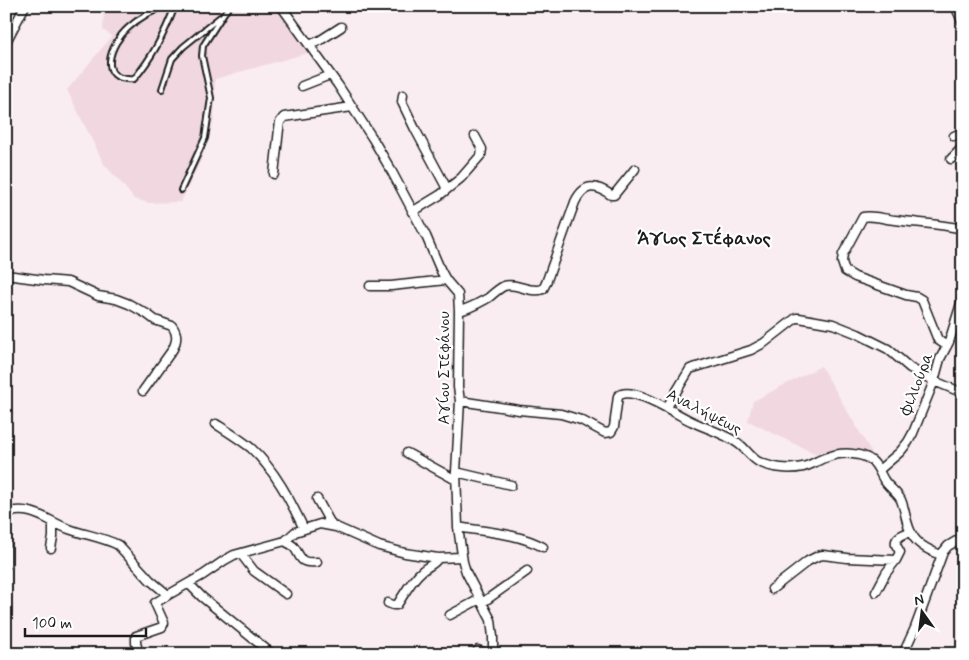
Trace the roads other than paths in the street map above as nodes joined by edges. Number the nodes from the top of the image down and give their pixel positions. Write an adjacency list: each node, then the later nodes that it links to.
1 (25, 6): 10 (street)
2 (165, 6): 3 (lane)
3 (175, 6)
4 (230, 6): 7 (lane)
5 (281, 6): 11 (street, Αγίου Στεφάνου)
6 (955, 6): 8 (street)
7 (224, 13): 14 (lane); 25 (lane)
8 (963, 22)
9 (341, 28): 11 (street)
10 (7, 40)
11 (309, 45): 12 (street, Αγίου Στεφάνου)
12 (330, 75): 13 (street); 16 (street, Αγίου Στεφάνου)
13 (302, 86)
14 (162, 88)
15 (403, 95): 24 (street)
16 (352, 107): 23 (street); 26 (street, Αγίου Στεφάνου)
17 (963, 132): 19 (street)
18 (475, 136): 24 (street)
19 (954, 136)
20 (963, 147): 21 (street)
21 (951, 159)
22 (635, 169): 32 (street)
23 (274, 174)
24 (446, 189): 26 (street)
25 (181, 190)
26 (412, 212): 29 (street, Αγίου Στεφάνου)
27 (963, 229): 33 (street)
28 (6, 275): 35 (street)
29 (446, 280): 30 (street); 32 (street, Αγίου Στεφάνου)
30 (370, 286)
31 (963, 297): 33 (street, Φιλιούρα)
32 (459, 311): 37 (street, Αγίου Στεφάνου)
33 (948, 346): 34 (street, Φιλιούρα)
34 (934, 381): 36 (street); 38 (street); 41 (street, Φιλιούρα)
35 (143, 391)
36 (963, 393)
37 (460, 401): 38 (street, Αναλήψεως); 42 (street, Αγίου Στεφάνου)
38 (667, 407): 41 (street, Αναλήψεως)
39 (216, 424): 49 (street)
40 (407, 453): 42 (street)
41 (879, 470): 50 (street, Αναλήψεως)
42 (456, 476): 43 (street); 48 (street, Αγίου Στεφάνου)
43 (511, 486)
44 (317, 499): 47 (street)
45 (6, 513): 46 (street)
46 (54, 522): 55 (street); 68 (street)
47 (332, 526): 49 (street); 59 (street)
48 (458, 527): 54 (street); 58 (street, Αγίου Στεφάνου)
49 (304, 529): 52 (street)
50 (910, 532): 57 (street); 60 (street)
51 (963, 537): 57 (street)
52 (285, 541): 56 (street); 61 (street)
53 (6, 542): 62 (street)
54 (543, 547)
55 (51, 548)
56 (241, 554): 64 (street); 67 (street)
57 (941, 555): 79 (street)
58 (462, 557): 59 (street); 69 (street, Αγίου Στεφάνου)
59 (438, 558): 70 (street)
60 (896, 560): 65 (street); 66 (street)
61 (317, 562)
62 (6, 565)
63 (527, 571): 69 (street)
64 (189, 584): 68 (street); 76 (street)
65 (772, 589)
66 (876, 592)
67 (286, 594)
68 (168, 595): 75 (street)
69 (481, 601): 71 (street); 78 (street, Αγίου Στεφάνου)
70 (388, 603)
71 (450, 615)
72 (6, 647): 74 (street)
73 (478, 650): 77 (street)
74 (7, 654)
75 (139, 654)
76 (272, 654)
77 (488, 654)
78 (493, 654)
79 (903, 654)

